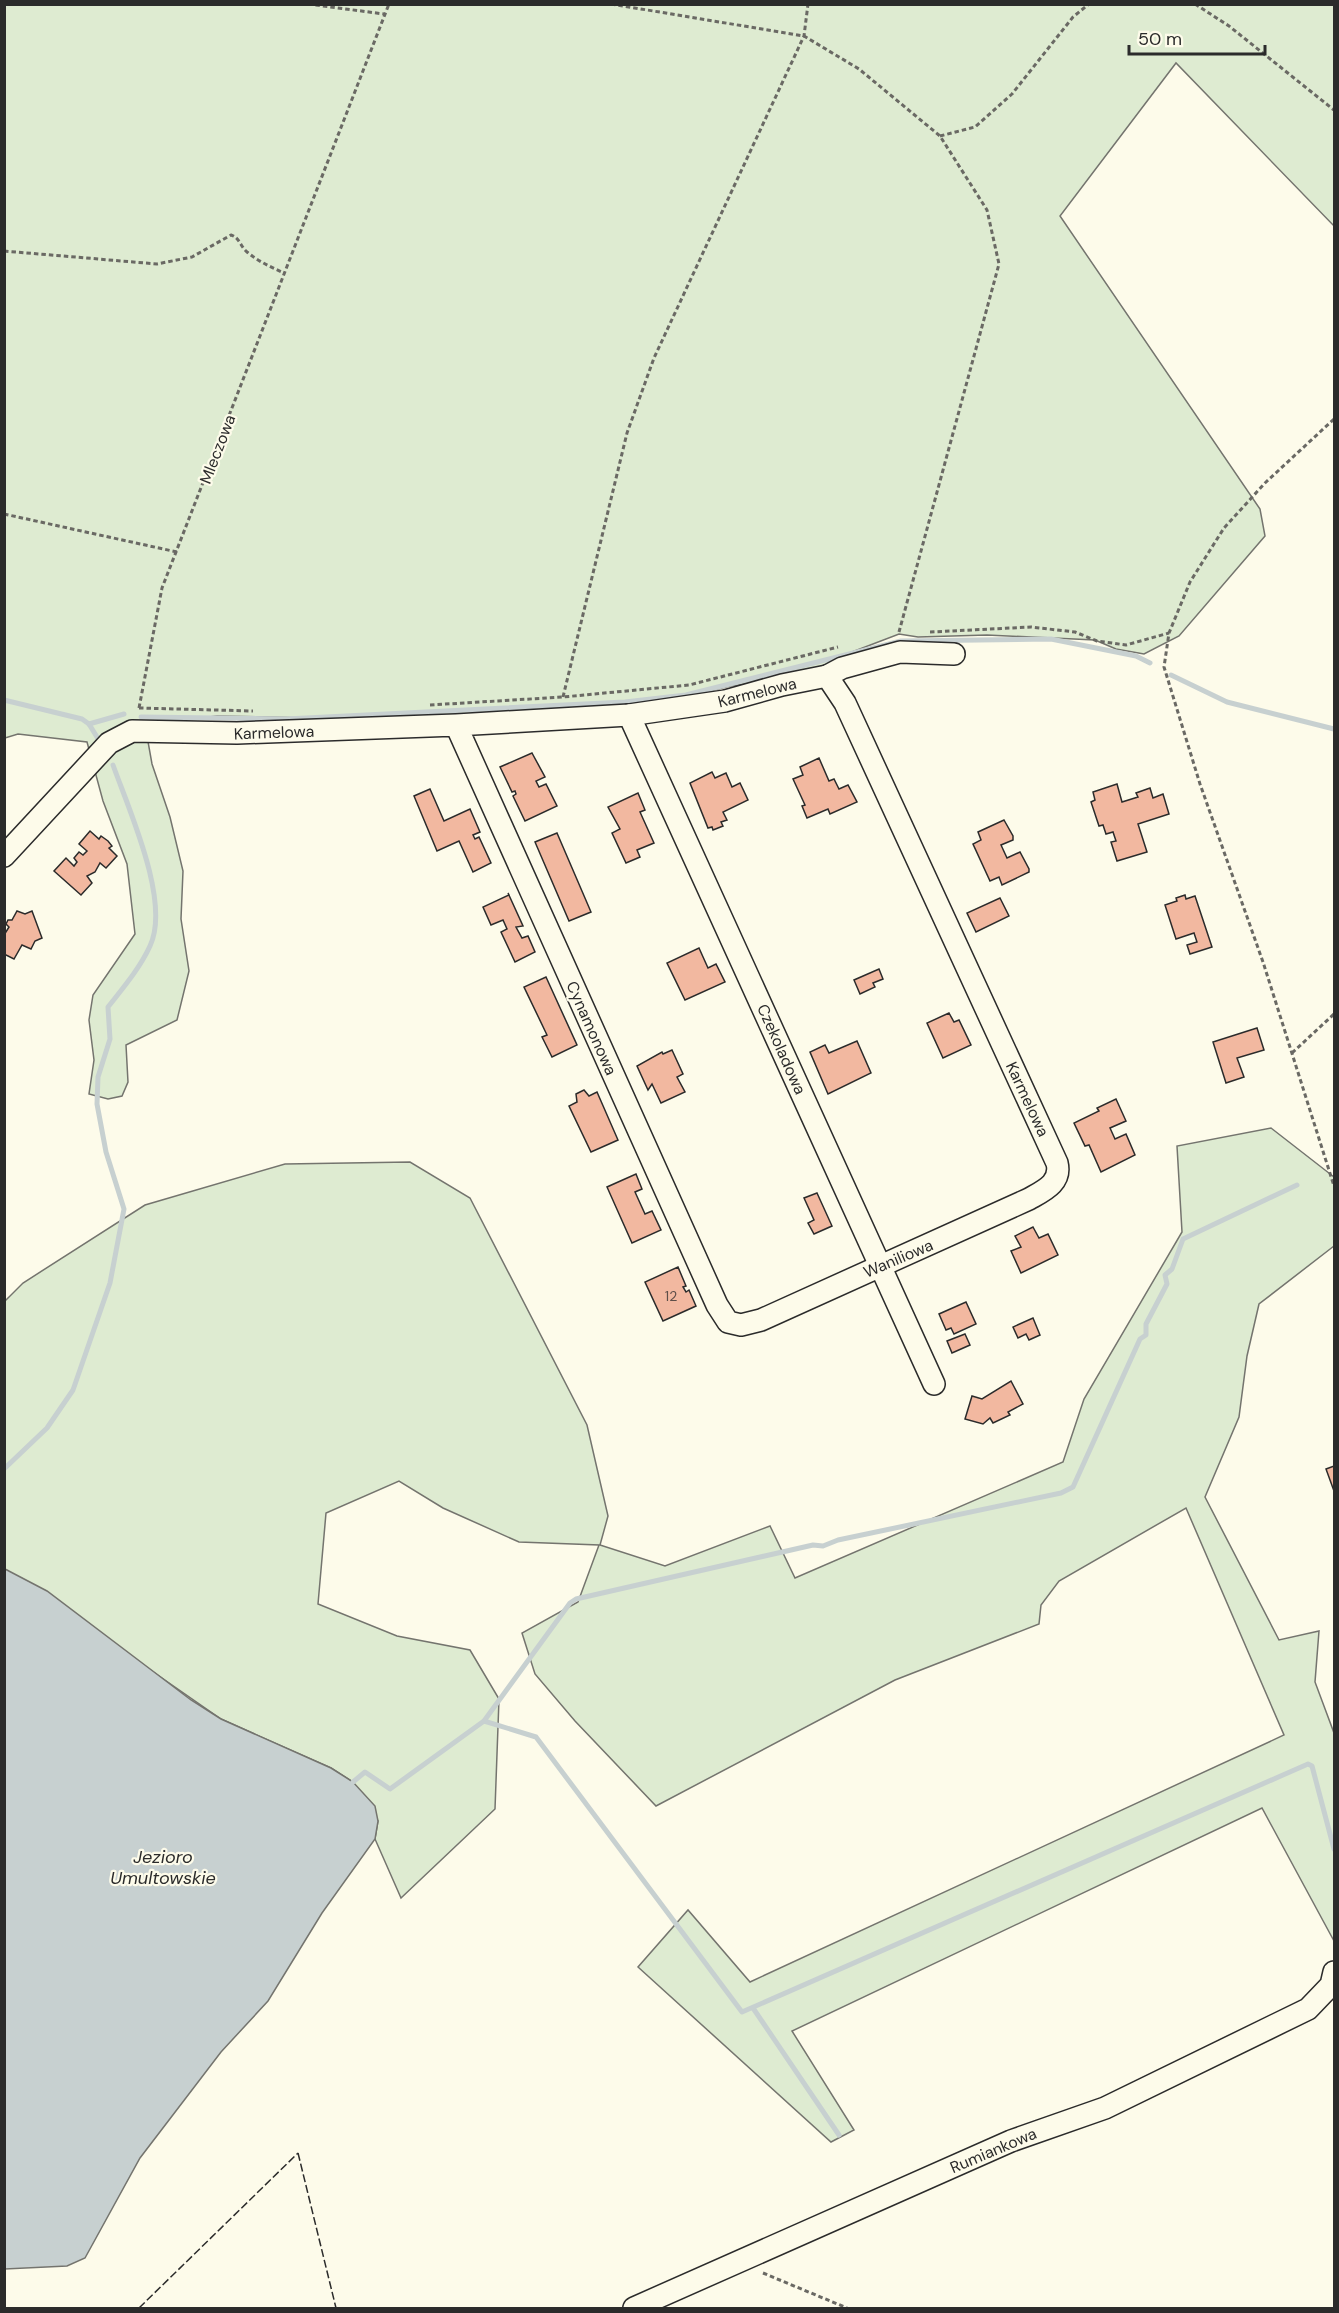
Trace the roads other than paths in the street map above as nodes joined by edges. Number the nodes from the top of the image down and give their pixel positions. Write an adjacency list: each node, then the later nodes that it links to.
1 (954, 654): 2 (street)
2 (827, 676): 3 (street, Karmelowa); 6 (street, Karmelowa)
3 (629, 715): 4 (street, Karmelowa); 7 (street, Czekoladowa)
4 (456, 725): 5 (street, Karmelowa); 8 (street, Cynamonowa)
5 (4, 856)
6 (1056, 1179): 7 (street, Waniliowa)
7 (880, 1267): 8 (street, Waniliowa); 9 (street, Czekoladowa)
8 (735, 1325)
9 (934, 1384)
10 (1335, 1972): 11 (street, Rumiankowa)
11 (634, 2308)

